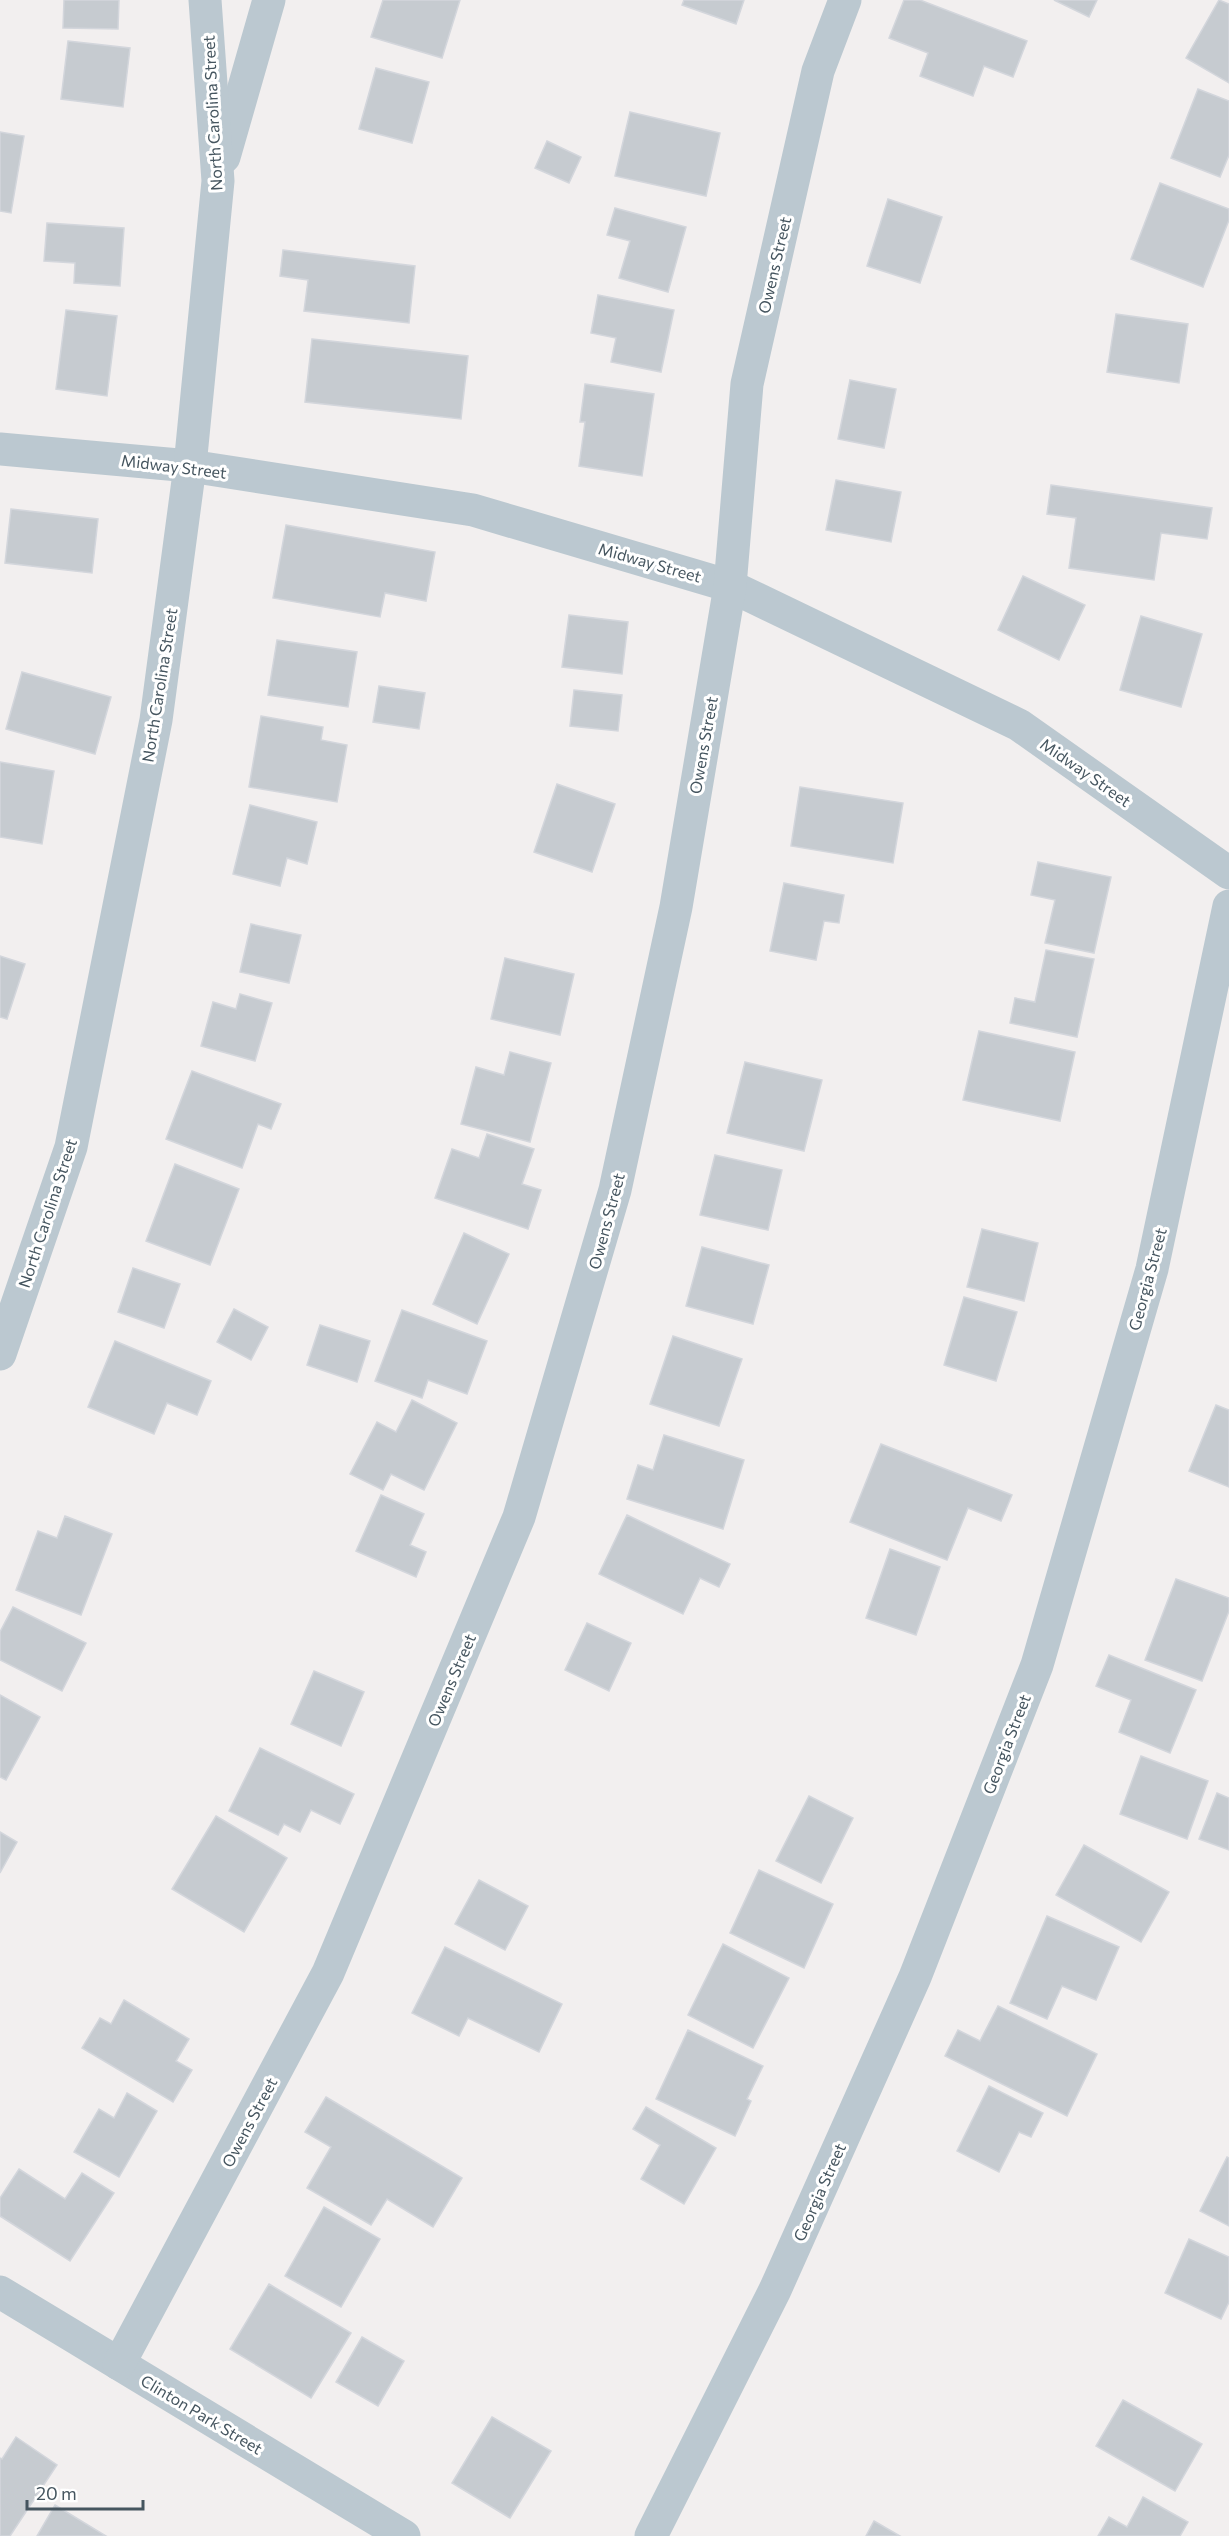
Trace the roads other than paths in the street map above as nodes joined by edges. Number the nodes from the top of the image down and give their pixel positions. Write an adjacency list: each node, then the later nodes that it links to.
1 (205, 0): 4 (street, North Carolina Street)
2 (269, 0): 4 (street)
3 (845, 0): 7 (street, Owens Street)
4 (218, 181): 6 (street, North Carolina Street)
5 (0, 449): 6 (street, Midway Street)
6 (190, 466): 7 (street, Midway Street); 10 (street, North Carolina Street)
7 (730, 586): 8 (street, Midway Street); 12 (street, Owens Street)
8 (1229, 873)
9 (1229, 906): 14 (street, Georgia Street)
10 (0, 1354)
11 (0, 2292): 12 (street, Clinton Park Street)
12 (119, 2364): 13 (street, Clinton Park Street)
13 (404, 2536)
14 (651, 2536)

